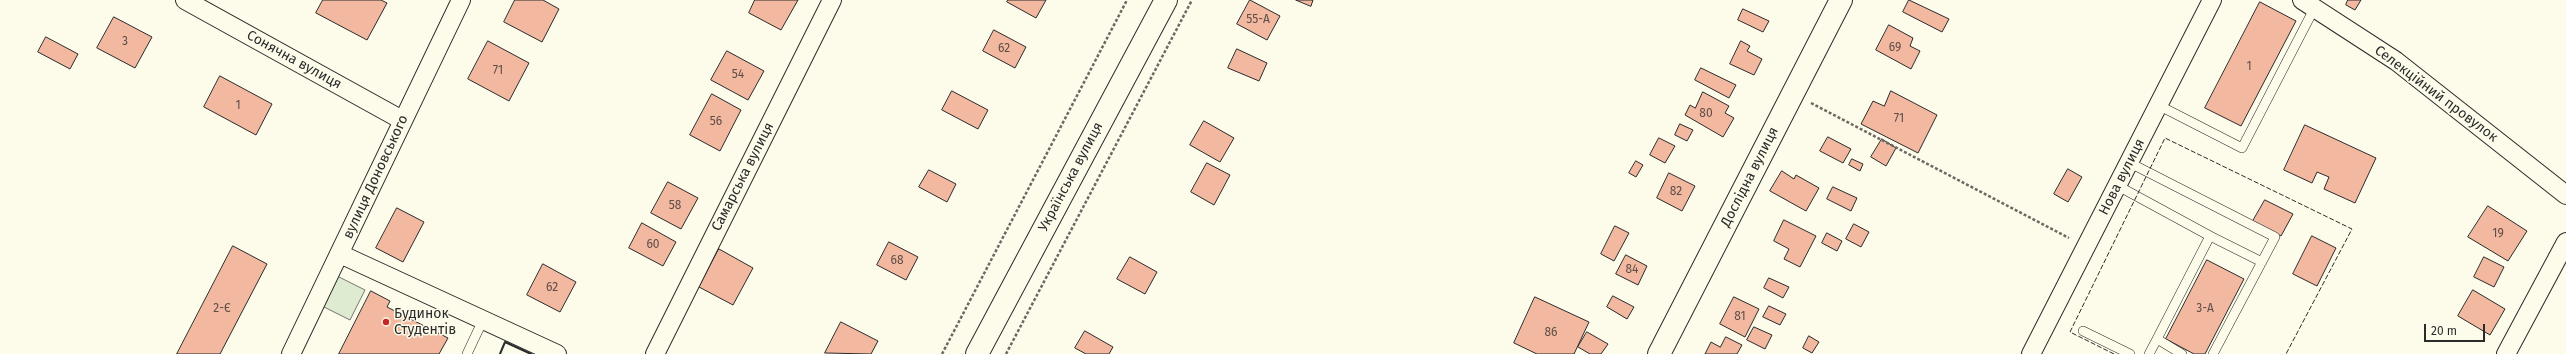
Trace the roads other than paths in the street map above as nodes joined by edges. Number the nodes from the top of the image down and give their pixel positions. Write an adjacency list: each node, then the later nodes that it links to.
1 (185, 0): 9 (street, Сонячна вулиця)
2 (461, 0): 9 (street, вулиця Доновського)
3 (832, 0): 23 (street, Самарська вулиця)
4 (1166, 0): 24 (street, Українська вулиця)
5 (1841, 0): 25 (street, Дослідна вулиця)
6 (2212, 0): 8 (street, Нова вулиця)
7 (2309, 4): 8 (lane); 12 (street, Селекційний провулок)
8 (2158, 105): 10 (street, Нова вулиця)
9 (402, 120): 15 (street, вулиця Доновського)
10 (2130, 163): 11 (street, Нова вулиця); 16 (lane)
11 (2118, 186): 13 (lane); 26 (street, Нова вулиця)
12 (2566, 195)
13 (2210, 236): 16 (lane); 19 (lane)
14 (2566, 242): 31 (street)
15 (340, 254): 17 (street); 20 (street, вулиця Доновського)
16 (2262, 262): 30 (lane)
17 (483, 320): 21 (lane); 22 (street)
18 (2084, 331): 27 (lane)
19 (2157, 339): 28 (lane); 29 (lane)
20 (291, 354)
21 (467, 354)
22 (557, 354)
23 (655, 354)
24 (977, 354)
25 (1659, 354)
26 (2031, 354)
27 (2130, 354)
28 (2149, 354)
29 (2182, 354)
30 (2213, 354)
31 (2506, 354)

